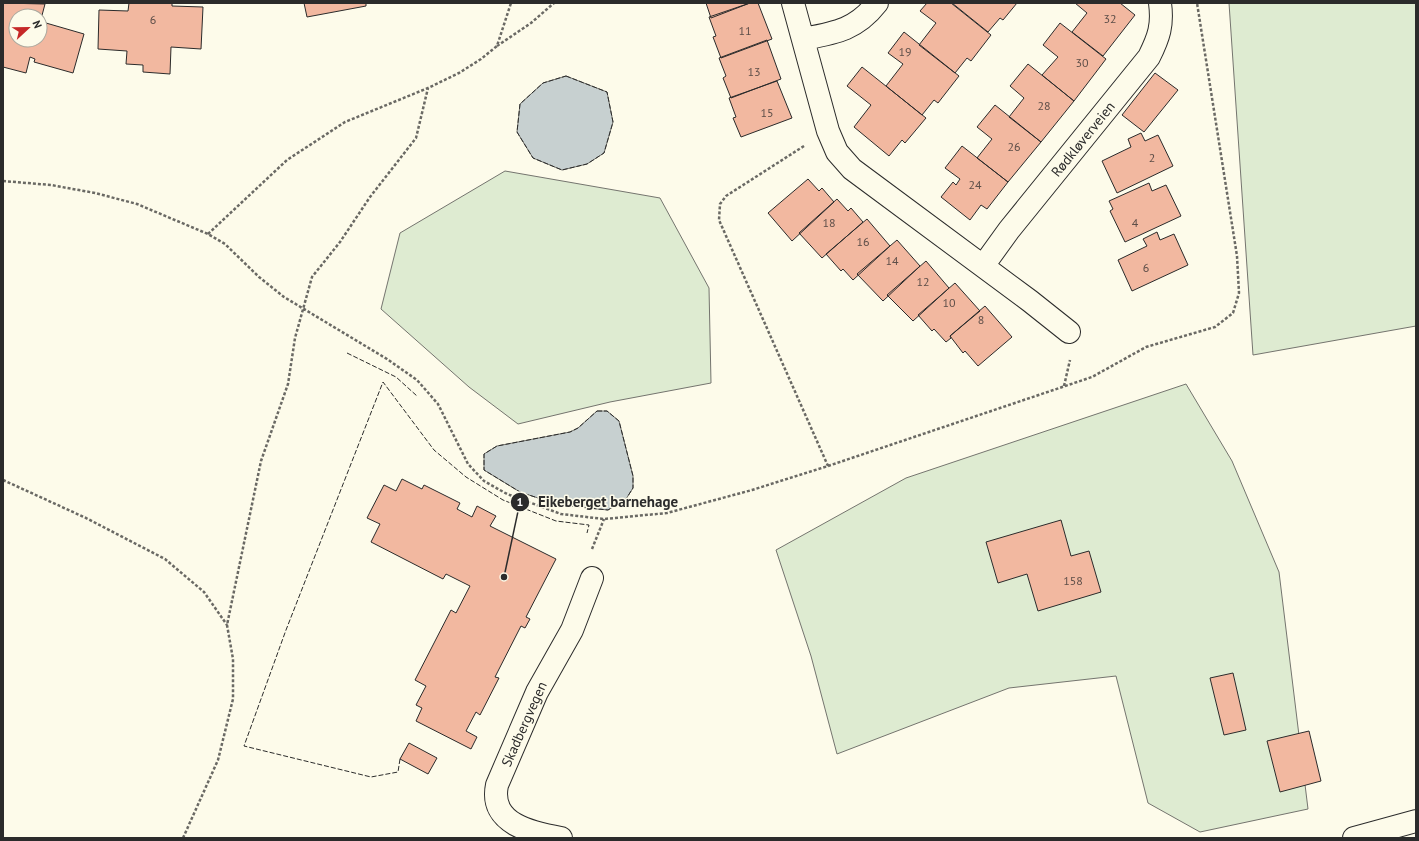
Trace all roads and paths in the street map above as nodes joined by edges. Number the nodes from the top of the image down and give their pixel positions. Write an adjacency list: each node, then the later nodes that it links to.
1 (511, 3): 8 (path)
2 (554, 3): 8 (path)
3 (793, 3): 7 (street)
4 (877, 3): 7 (street)
5 (1160, 3): 13 (street, Rødkløverveien)
6 (1197, 3): 16 (path)
7 (803, 39): 10 (street)
8 (497, 46): 9 (path)
9 (428, 88): 12 (path); 14 (path)
10 (828, 131): 13 (street); 16 (path)
11 (3, 181): 12 (path)
12 (208, 234): 14 (path)
13 (983, 266): 15 (street)
14 (304, 310): 16 (path); 19 (path)
15 (1069, 332)
16 (828, 466)
17 (3, 480): 19 (path)
18 (592, 578): 22 (street, Skadbergvegen)
19 (227, 625): 21 (path)
20 (1416, 821): 23 (street)
21 (183, 838)
22 (561, 838)
23 (1354, 838)

